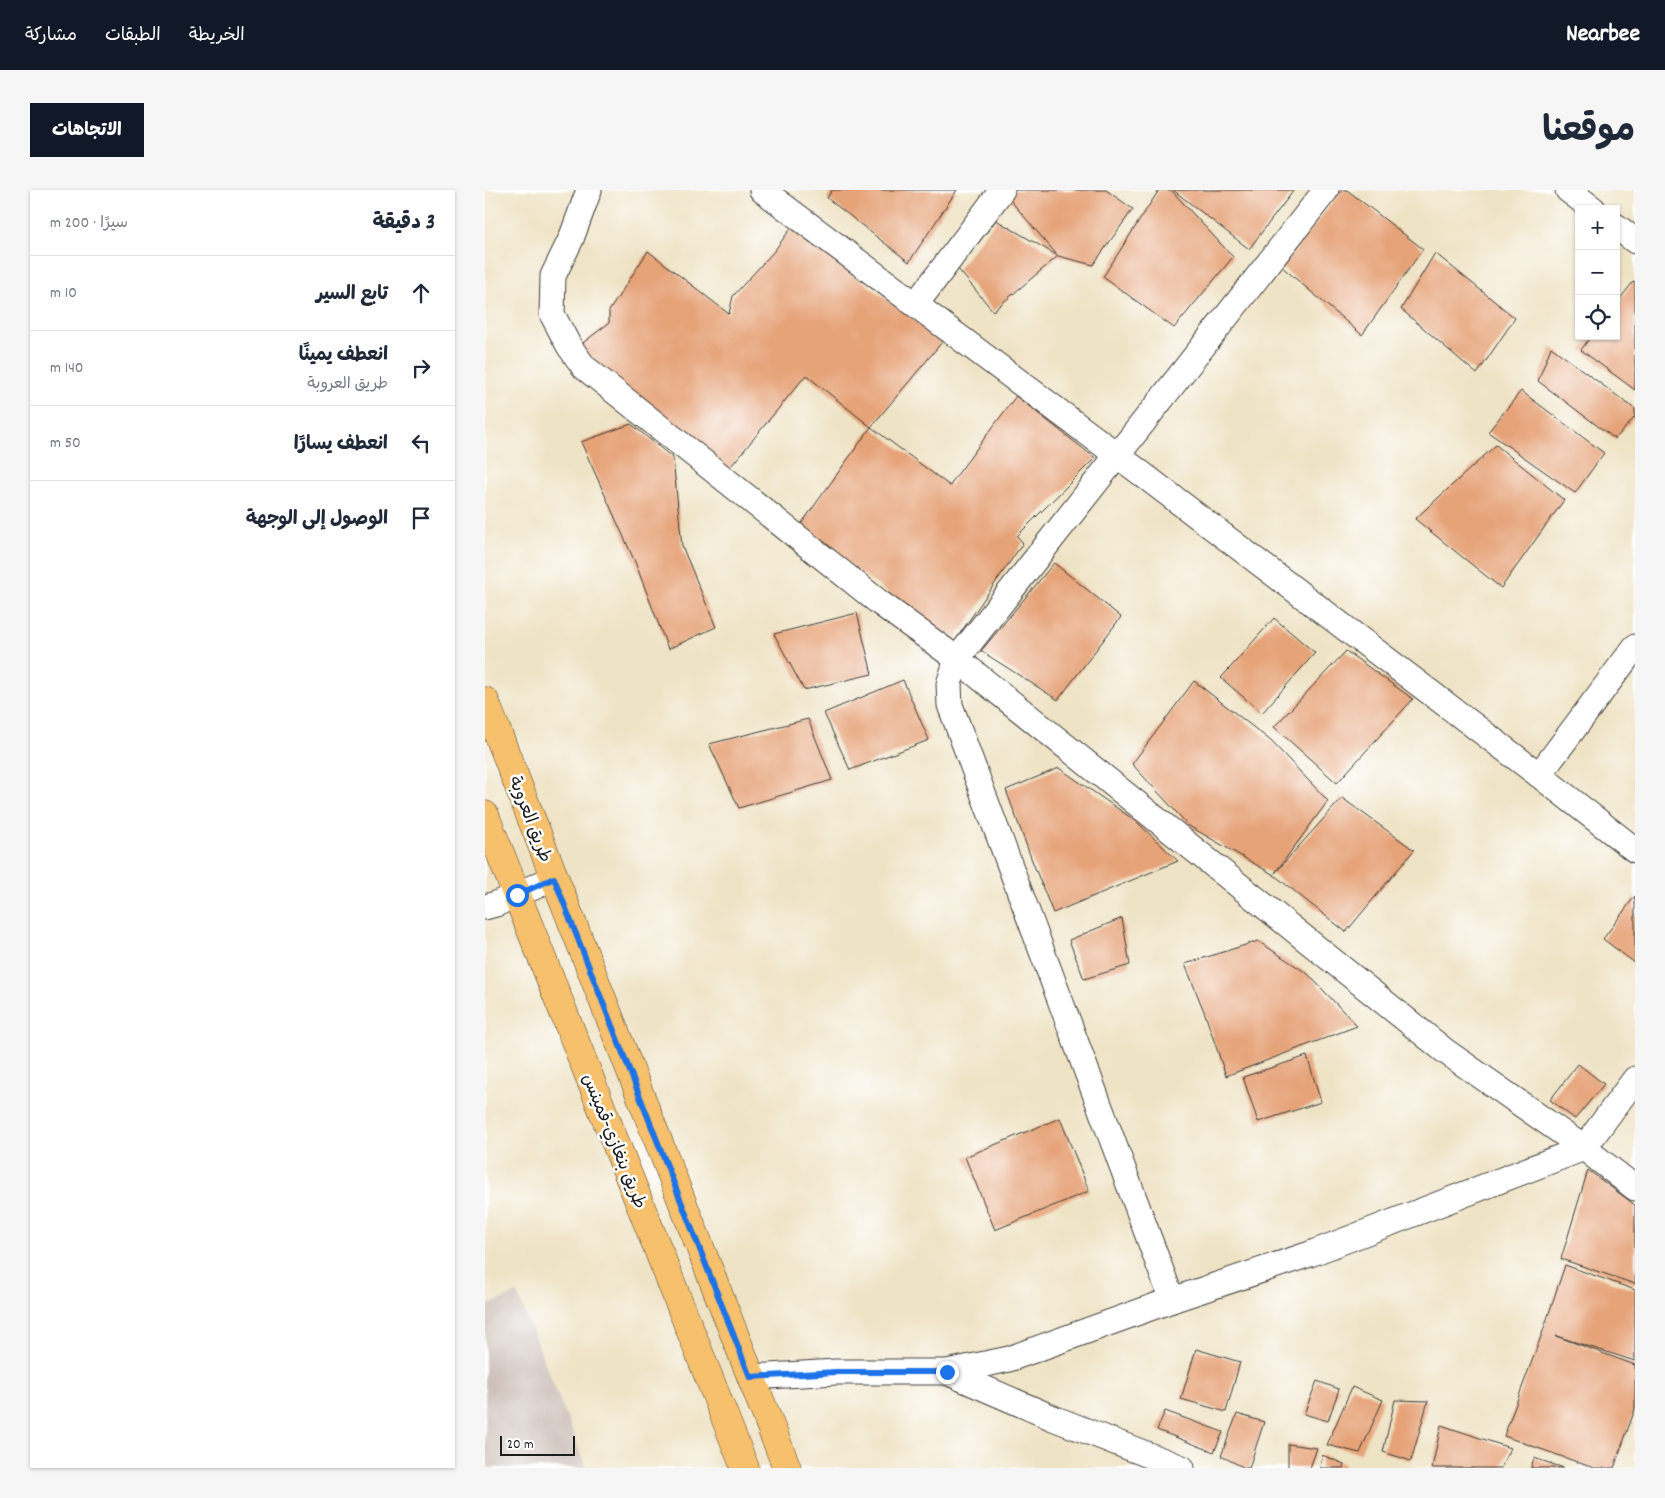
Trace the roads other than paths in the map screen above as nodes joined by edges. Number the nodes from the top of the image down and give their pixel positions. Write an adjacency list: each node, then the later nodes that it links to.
1 (589, 190): 10 (street)
2 (762, 190): 7 (street)
3 (1002, 190): 7 (street)
4 (1326, 190): 8 (street)
5 (1569, 190): 6 (street)
6 (1588, 205)
7 (916, 304): 8 (street)
8 (1117, 455): 10 (street); 12 (street)
9 (1635, 647): 12 (street)
10 (957, 659): 19 (street); 21 (street)
11 (485, 701): 15 (main road, طريق العروبة)
12 (1539, 775): 14 (street)
13 (485, 815): 16 (main road, طريق بنغازي-قمينس)
14 (1635, 850)
15 (554, 878): 16 (street); 23 (main road, طريق العروبة)
16 (517, 895): 17 (street); 25 (main road, طريق بنغازي-قمينس)
17 (485, 907)
18 (1635, 1079): 19 (street)
19 (1584, 1148): 20 (street); 21 (street)
20 (1635, 1188)
21 (1172, 1300): 22 (street)
22 (947, 1372): 23 (street); 24 (street)
23 (750, 1377): 26 (main road, طريق العروبة)
24 (1169, 1466)
25 (745, 1468)
26 (787, 1468)

